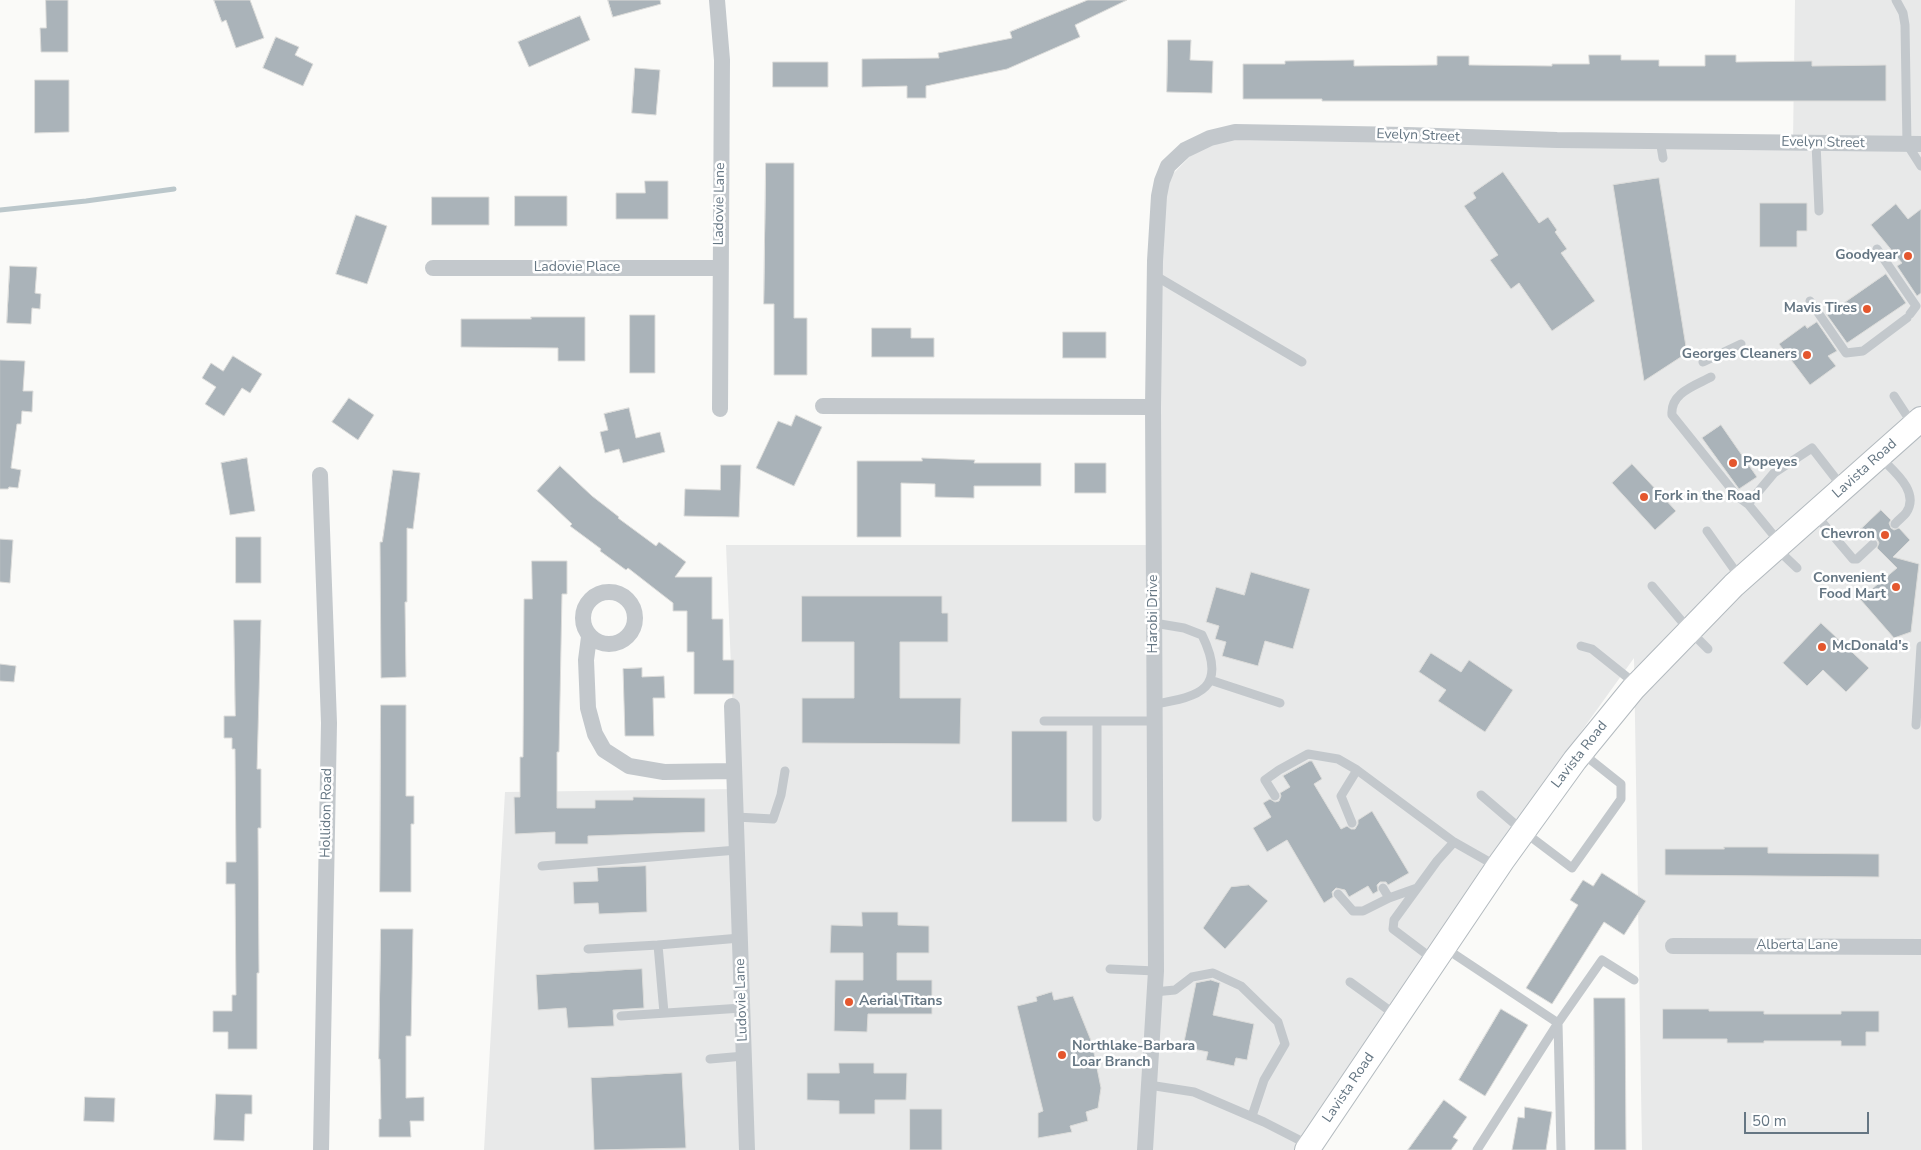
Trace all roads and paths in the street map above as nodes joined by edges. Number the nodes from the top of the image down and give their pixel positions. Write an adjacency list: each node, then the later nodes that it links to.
1 (717, 0): 11 (street, Ladovie Lane)
2 (1896, 0): 5 (lane)
3 (1660, 140): 4 (street, Evelyn Street); 6 (lane); 12 (street, Evelyn Street)
4 (1816, 143): 5 (street, Evelyn Street); 8 (lane)
5 (1914, 144): 7 (lane)
6 (1663, 158)
7 (1921, 166)
8 (1819, 211)
9 (1878, 249): 13 (lane)
10 (433, 268): 11 (street, Ladovie Place)
11 (720, 268): 21 (street, Ladovie Lane)
12 (1154, 275): 15 (lane); 20 (street, Evelyn Street)
13 (1810, 301)
14 (1741, 344): 16 (lane)
15 (1302, 362)
16 (1703, 362)
17 (1711, 377): 26 (lane)
18 (1894, 396): 22 (lane)
19 (823, 406): 20 (street)
20 (1153, 407): 35 (street, Harobi Drive)
21 (720, 409)
22 (1917, 422): 23 (main road, Lavista Road)
23 (1879, 456): 25 (main road, Lavista Road); 28 (lane)
24 (320, 475): 89 (street, Hollidon Road)
25 (1843, 488): 26 (lane); 27 (main road, Lavista Road)
26 (1748, 504): 31 (lane)
27 (1814, 514): 30 (lane); 31 (main road, Lavista Road)
28 (1895, 524)
29 (1707, 530): 33 (lane)
30 (1873, 544)
31 (1778, 546): 32 (lane); 33 (main road, Lavista Road)
32 (1796, 568)
33 (1741, 579): 36 (main road, Lavista Road)
34 (1652, 586): 36 (lane)
35 (1154, 623): 41 (lane); 44 (street, Harobi Drive)
36 (1690, 630): 40 (lane); 42 (main road, Lavista Road)
37 (590, 637): 52 (street)
38 (1581, 646): 42 (lane)
39 (1921, 646): 49 (lane)
40 (1708, 649)
41 (1210, 680): 43 (lane); 44 (lane)
42 (1637, 685): 50 (main road, Lavista Road)
43 (1280, 702)
44 (1154, 704): 48 (street, Harobi Drive)
45 (732, 706): 52 (street, Ludovie Lane)
46 (1044, 721): 47 (lane)
47 (1097, 721): 48 (lane); 57 (lane)
48 (1154, 721): 75 (street, Harobi Drive)
49 (1916, 725)
50 (1581, 752): 59 (main road, Lavista Road); 59 (lane)
51 (1357, 770): 55 (lane); 58 (lane); 60 (lane)
52 (734, 771): 56 (street, Ludovie Lane)
53 (785, 771): 56 (lane)
54 (1481, 794): 59 (lane)
55 (1275, 796)
56 (736, 817): 61 (street, Ludovie Lane)
57 (1097, 817)
58 (1352, 823)
59 (1523, 831): 63 (main road, Lavista Road)
60 (1454, 842): 63 (lane); 65 (lane)
61 (737, 850): 62 (lane); 68 (street, Ludovie Lane)
62 (542, 866)
63 (1498, 867): 73 (main road, Lavista Road)
64 (1383, 888): 67 (lane)
65 (1417, 888): 67 (lane); 73 (lane)
66 (1338, 894): 67 (lane)
67 (1389, 898)
68 (740, 938): 69 (lane); 79 (street, Ludovie Lane)
69 (658, 945): 72 (lane); 80 (lane)
70 (1673, 946): 71 (street, Alberta Lane)
71 (1921, 947)
72 (588, 948)
73 (1439, 954): 82 (main road, Lavista Road); 83 (lane)
74 (1110, 969): 75 (lane)
75 (1156, 971): 78 (street, Harobi Drive)
76 (1634, 980): 83 (lane)
77 (1350, 982): 82 (lane)
78 (1154, 992): 86 (street, Harobi Drive); 87 (lane)
79 (742, 1008): 80 (lane); 84 (street, Ludovie Lane)
80 (664, 1013): 81 (lane)
81 (621, 1016)
82 (1397, 1016): 88 (main road, Lavista Road)
83 (1558, 1023): 92 (lane); 93 (lane)
84 (744, 1056): 85 (lane); 90 (street, Ludovie Lane)
85 (710, 1058)
86 (1149, 1085): 87 (lane); 91 (street, Harobi Drive)
87 (1252, 1116): 88 (lane)
88 (1308, 1148)
89 (321, 1150)
90 (747, 1150)
91 (1145, 1150)
92 (1477, 1150)
93 (1560, 1150)

